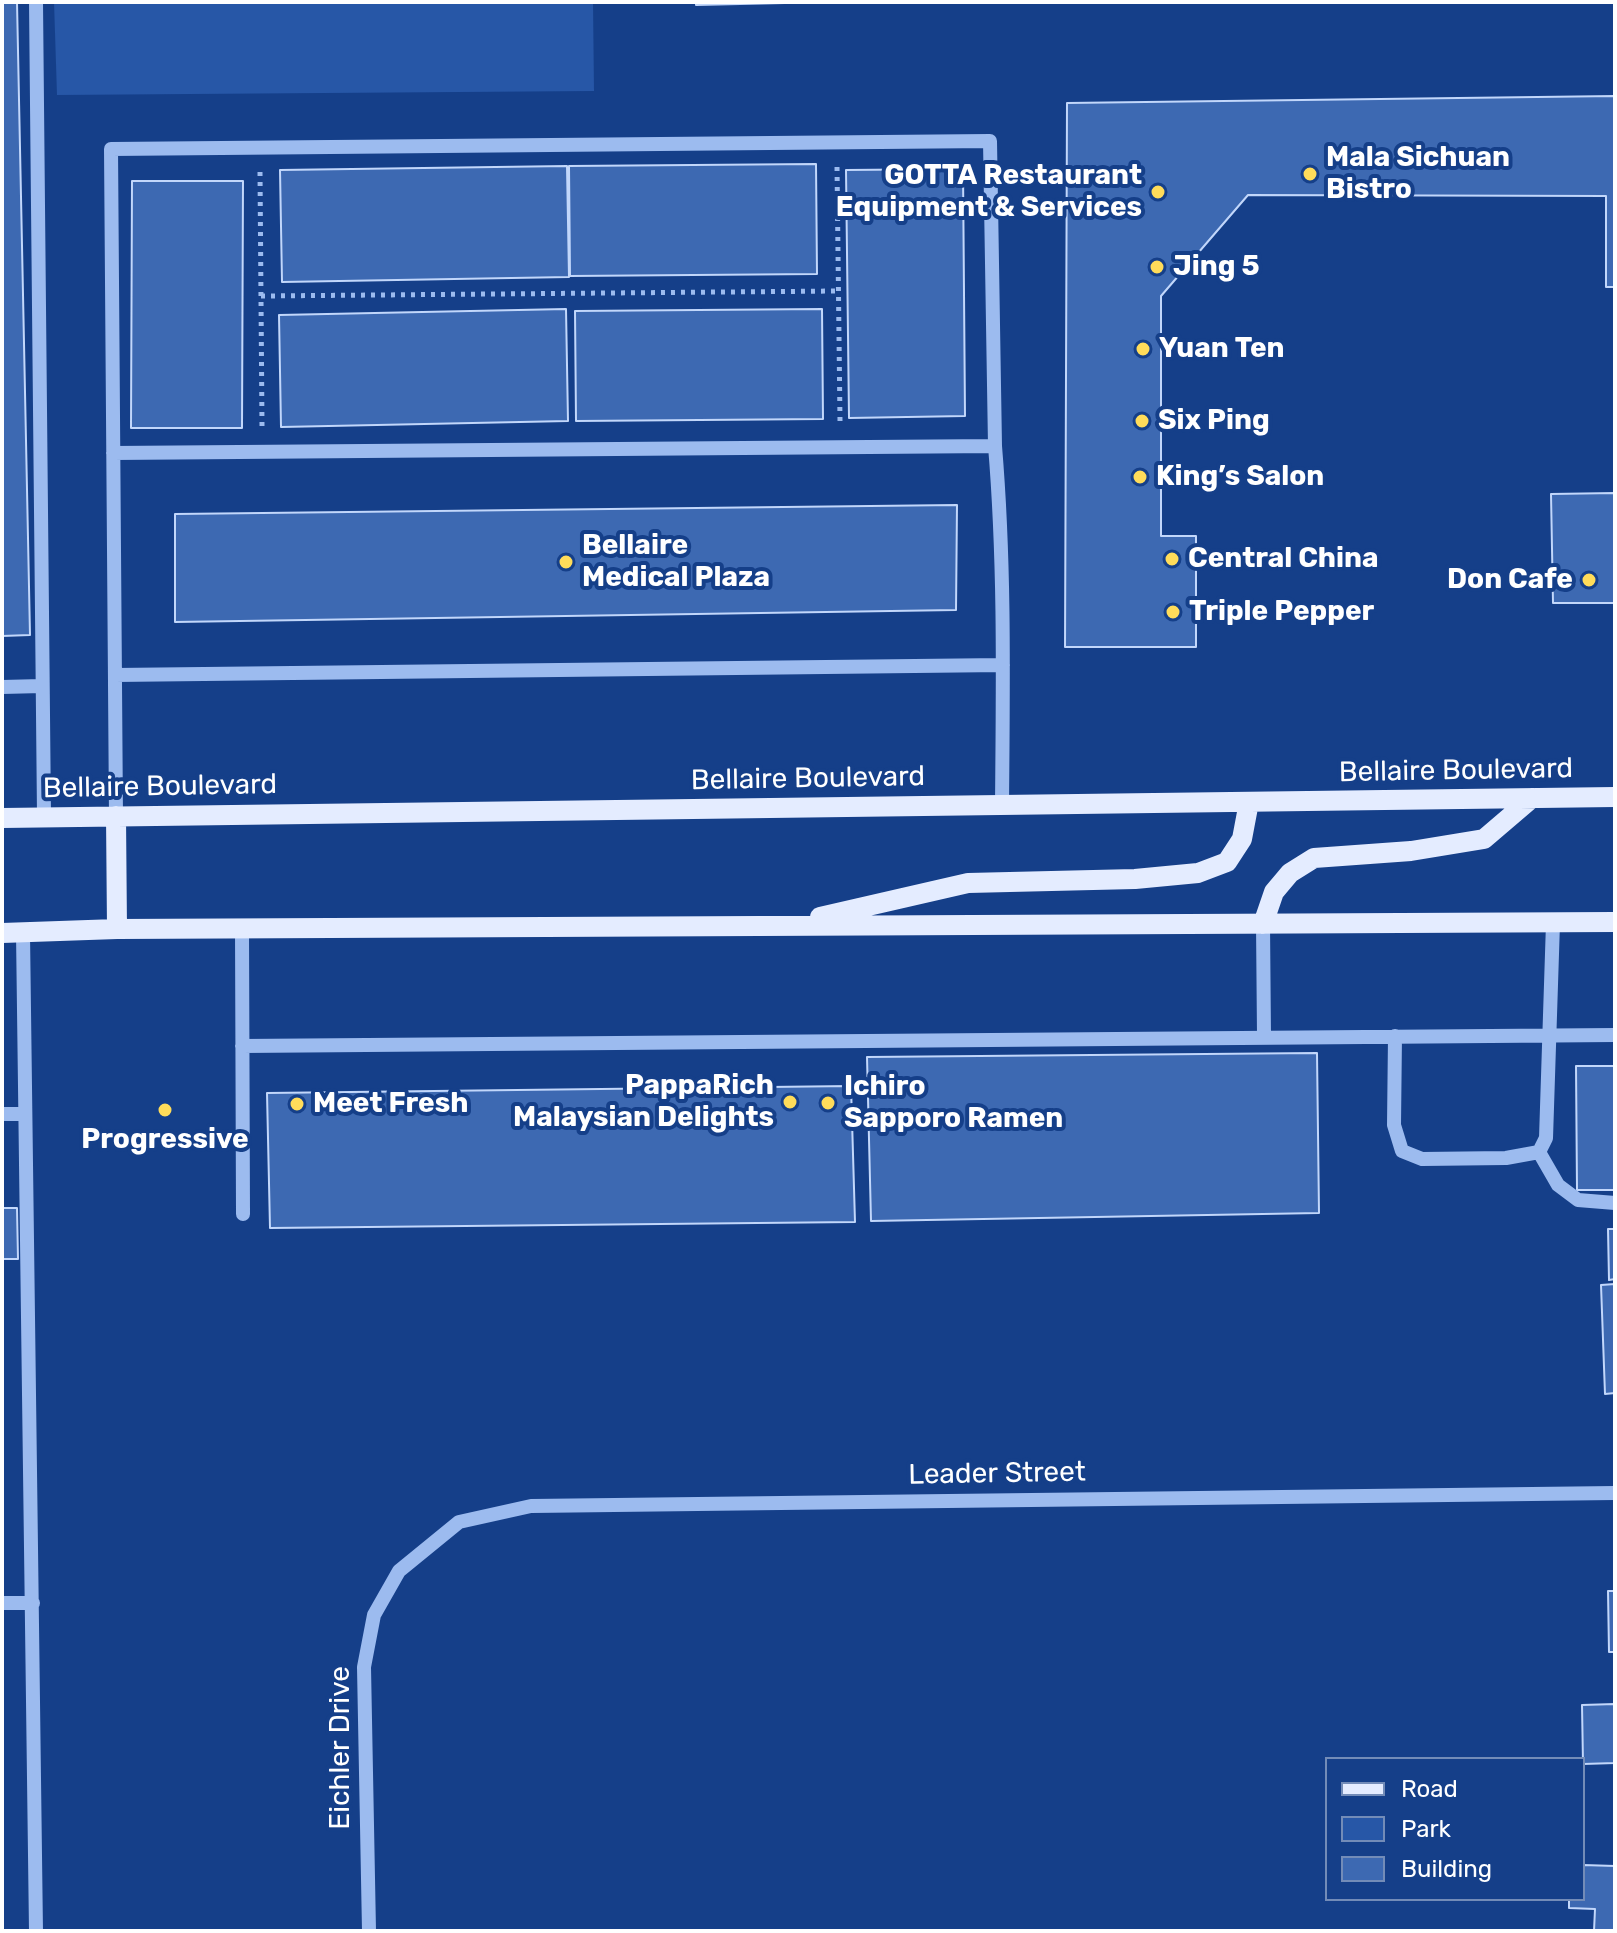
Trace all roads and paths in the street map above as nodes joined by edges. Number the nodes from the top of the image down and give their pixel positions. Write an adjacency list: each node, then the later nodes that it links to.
1 (36, 2): 12 (street)
2 (834, 143): 3 (street); 4 (path); 6 (street)
3 (260, 147): 5 (path); 9 (street)
4 (839, 291): 5 (path); 7 (path)
5 (261, 296): 8 (path)
6 (995, 446): 7 (street); 10 (street)
7 (840, 447): 8 (street)
8 (262, 452): 9 (street)
9 (113, 453): 11 (street)
10 (1003, 665): 11 (street); 17 (street)
11 (115, 675): 19 (street)
12 (42, 686): 13 (street); 18 (street)
13 (2, 687)
14 (1615, 797): 15 (main road, Bellaire Boulevard)
15 (1532, 798): 16 (main road, Bellaire Boulevard); 23 (main road)
16 (1249, 802): 17 (main road, Bellaire Boulevard); 24 (main road)
17 (1002, 805): 19 (main road, Bellaire Boulevard)
18 (44, 816): 19 (main road, Bellaire Boulevard); 20 (main road, Bellaire Boulevard)
19 (116, 816): 25 (main road)
20 (2, 818)
21 (1615, 922): 22 (main road)
22 (1553, 923): 23 (main road); 28 (street)
23 (1263, 924): 24 (main road); 30 (street)
24 (781, 926): 26 (main road)
25 (117, 929): 26 (main road); 27 (main road)
26 (242, 929): 32 (street)
27 (12, 933): 34 (street)
28 (1550, 1035): 29 (street); 31 (street); 35 (street)
29 (1615, 1035)
30 (1264, 1036): 31 (street); 32 (street)
31 (1395, 1036): 35 (street)
32 (242, 1046): 37 (street)
33 (2, 1114): 34 (street)
34 (24, 1114): 41 (street)
35 (1539, 1152): 36 (street)
36 (1615, 1203)
37 (243, 1214)
38 (1615, 1493): 39 (street, Leader Street)
39 (399, 1571): 43 (street, Eichler Drive)
40 (2, 1603): 41 (street)
41 (33, 1603): 42 (street)
42 (36, 1931)
43 (369, 1931)

